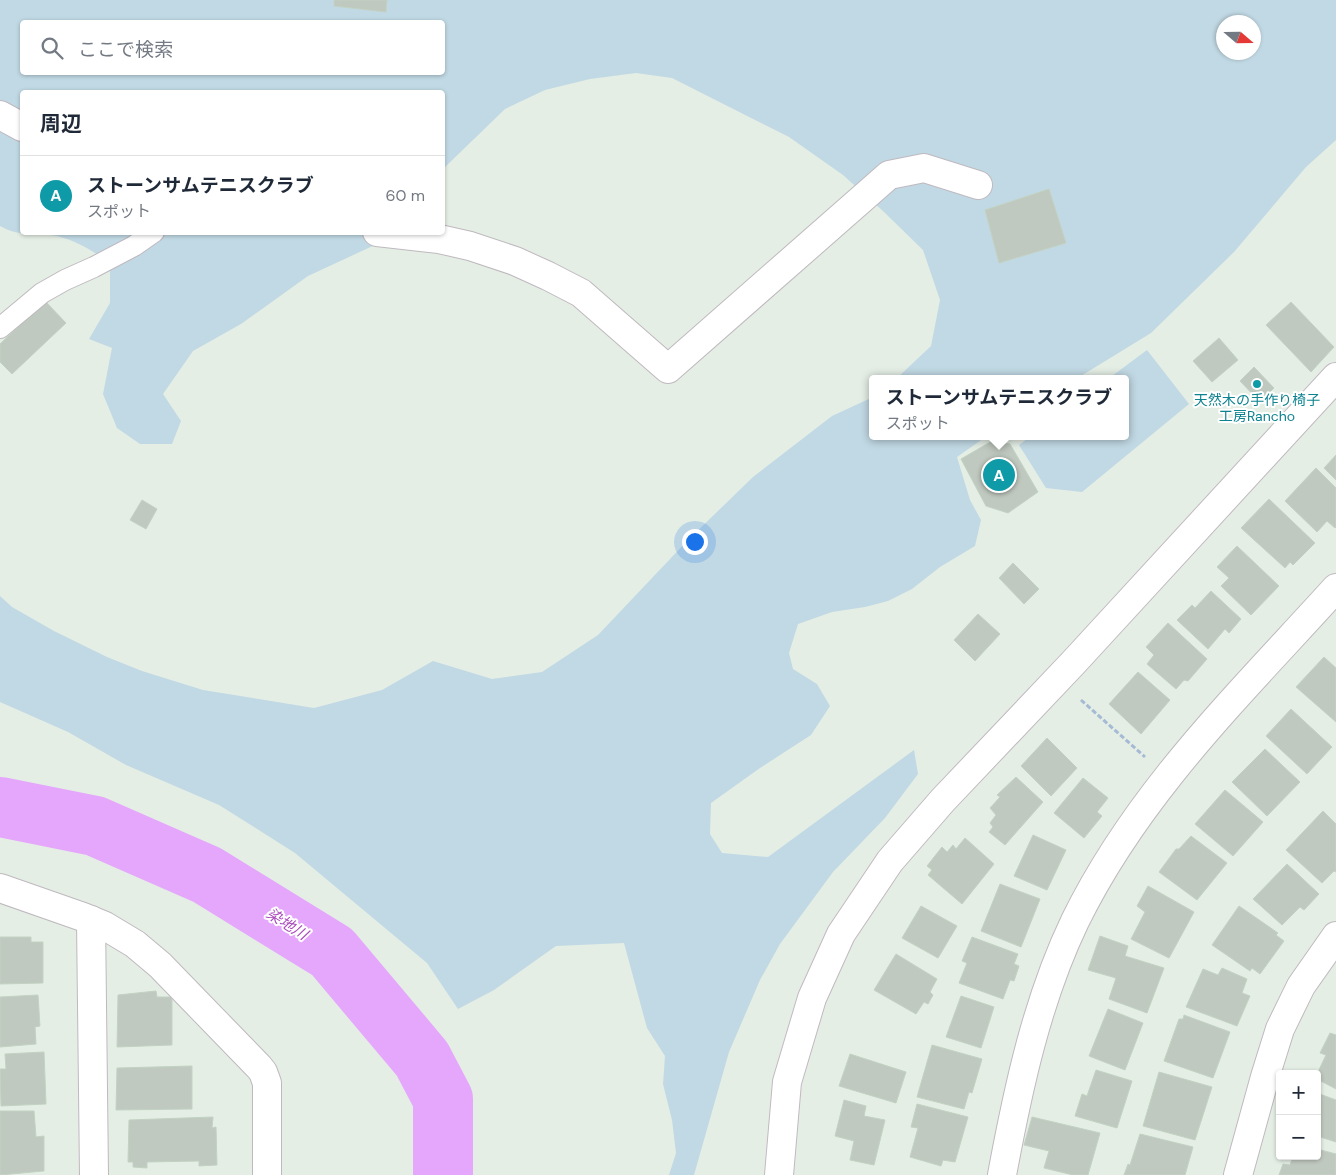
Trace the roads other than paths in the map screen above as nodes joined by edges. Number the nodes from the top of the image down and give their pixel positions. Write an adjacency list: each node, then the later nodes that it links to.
1 (0, 115): 2 (street)
2 (20, 126)
3 (978, 185): 5 (street)
4 (150, 235): 6 (lane)
5 (404, 235)
6 (0, 328)
7 (1336, 378): 14 (street)
8 (1336, 588): 15 (street)
9 (0, 888): 10 (street)
10 (91, 920): 12 (street); 13 (street)
11 (1336, 936): 16 (street)
12 (94, 1175)
13 (267, 1175)
14 (779, 1175)
15 (1002, 1175)
16 (1238, 1175)

